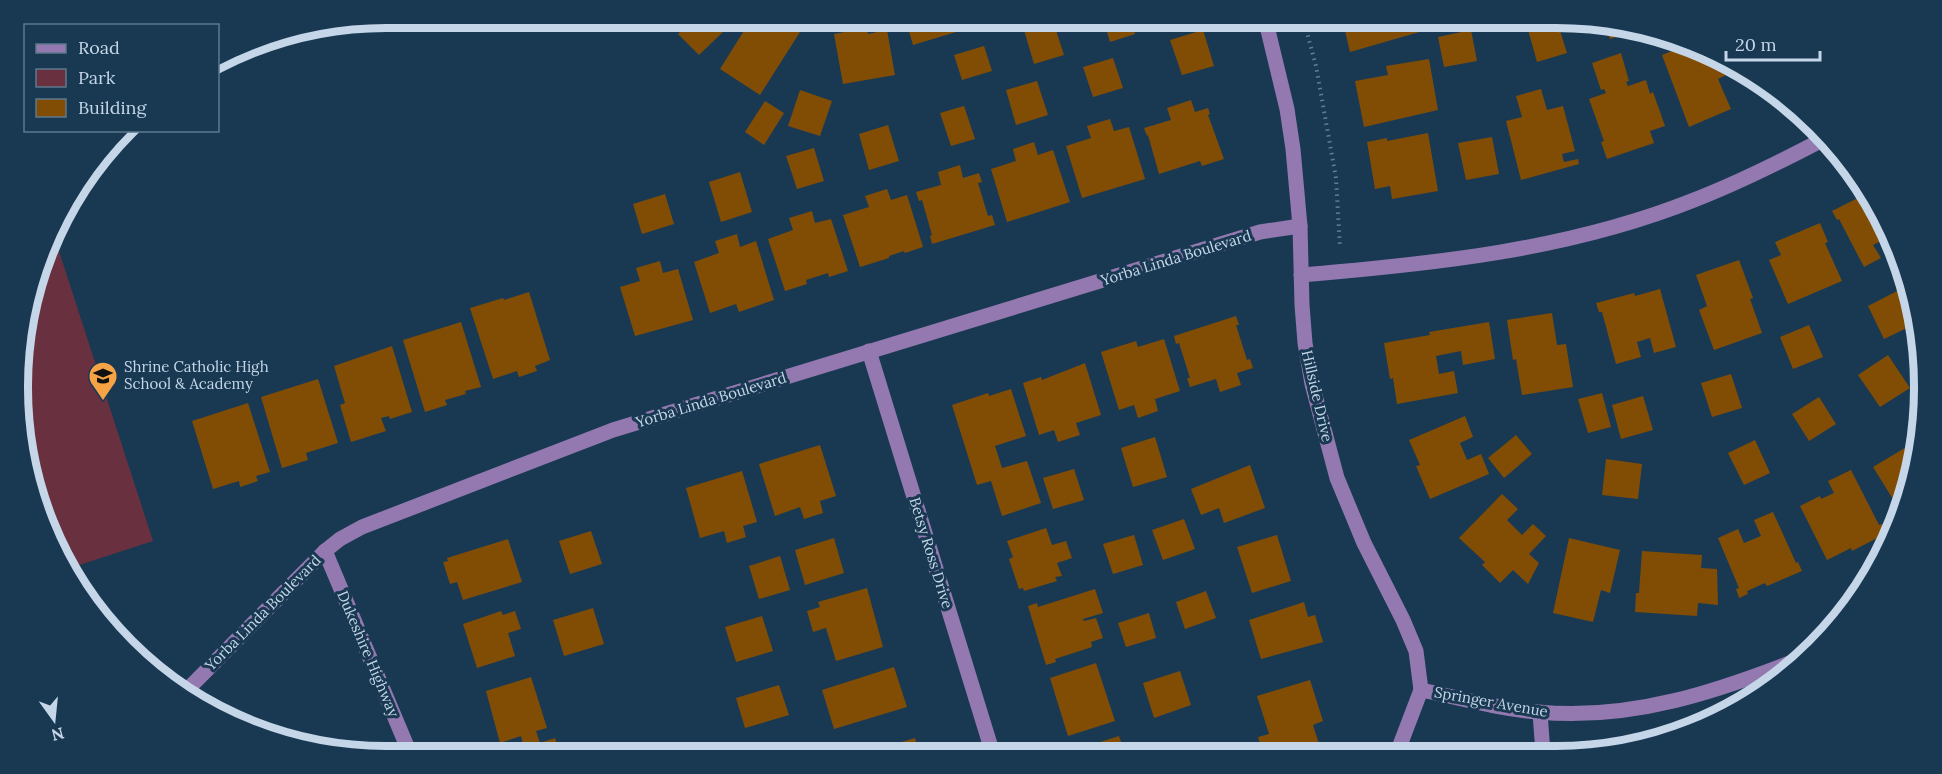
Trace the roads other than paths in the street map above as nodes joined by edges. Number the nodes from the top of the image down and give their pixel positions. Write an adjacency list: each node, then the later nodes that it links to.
1 (1267, 28): 3 (street, Hillside Drive)
2 (1817, 143): 4 (street)
3 (1300, 226): 4 (street, Hillside Drive); 5 (street, Yorba Linda Boulevard)
4 (1301, 275): 9 (street, Hillside Drive)
5 (869, 351): 6 (street, Yorba Linda Boulevard); 12 (street, Betsy Ross Drive)
6 (325, 551): 8 (street, Yorba Linda Boulevard); 11 (street, Dukeshire Highway)
7 (1778, 667): 10 (street, Springer Avenue)
8 (190, 686)
9 (1421, 690): 10 (street, Springer Avenue); 13 (street, Hillside Drive)
10 (1540, 712): 14 (street)
11 (407, 746)
12 (991, 746)
13 (1400, 746)
14 (1542, 746)

